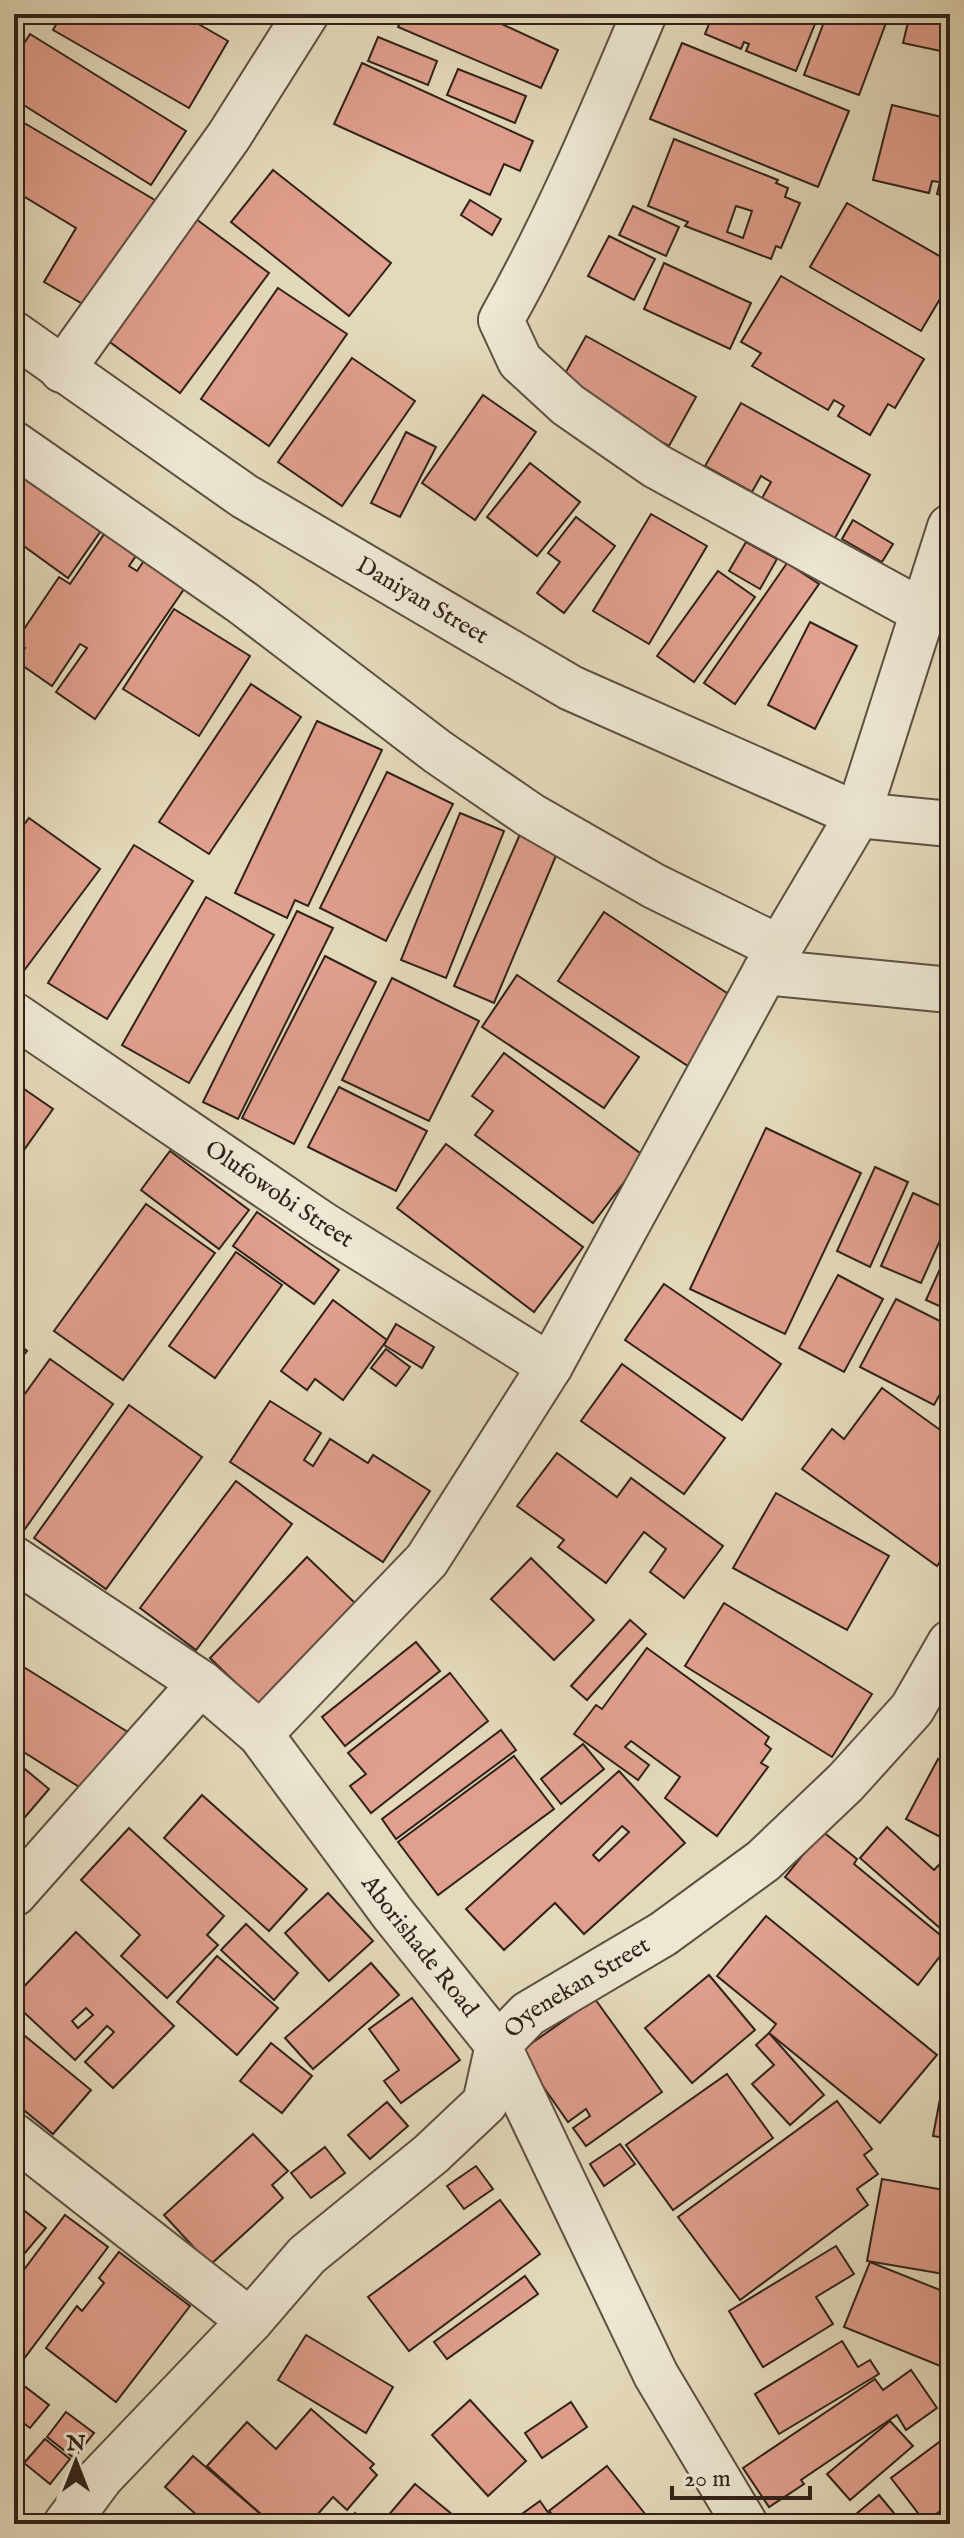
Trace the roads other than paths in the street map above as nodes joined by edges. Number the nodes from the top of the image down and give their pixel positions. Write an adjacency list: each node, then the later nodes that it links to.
1 (306, 14): 4 (street)
2 (644, 14): 7 (street)
3 (14, 334): 4 (street, Daniyan Street)
4 (62, 370): 8 (street, Daniyan Street)
5 (14, 444): 10 (street)
6 (950, 527): 7 (street)
7 (923, 612): 8 (street)
8 (858, 815): 9 (street, Daniyan Street); 10 (street)
9 (950, 824)
10 (773, 960): 11 (street); 13 (street)
11 (950, 990)
12 (14, 1015): 13 (street, Olufowobi Street)
13 (550, 1366): 17 (street)
14 (14, 1559): 16 (street, Aborishade Road)
15 (950, 1643): 19 (street, Oyenekan Street)
16 (201, 1683): 17 (street, Aborishade Road); 18 (street)
17 (260, 1734): 19 (street, Aborishade Road)
18 (14, 1894)
19 (498, 2045): 21 (street, Oyenekan Street); 23 (street, Aborishade Road)
20 (14, 2136): 21 (street)
21 (250, 2321): 22 (street, Oyenekan Street)
22 (66, 2524)
23 (745, 2524)

